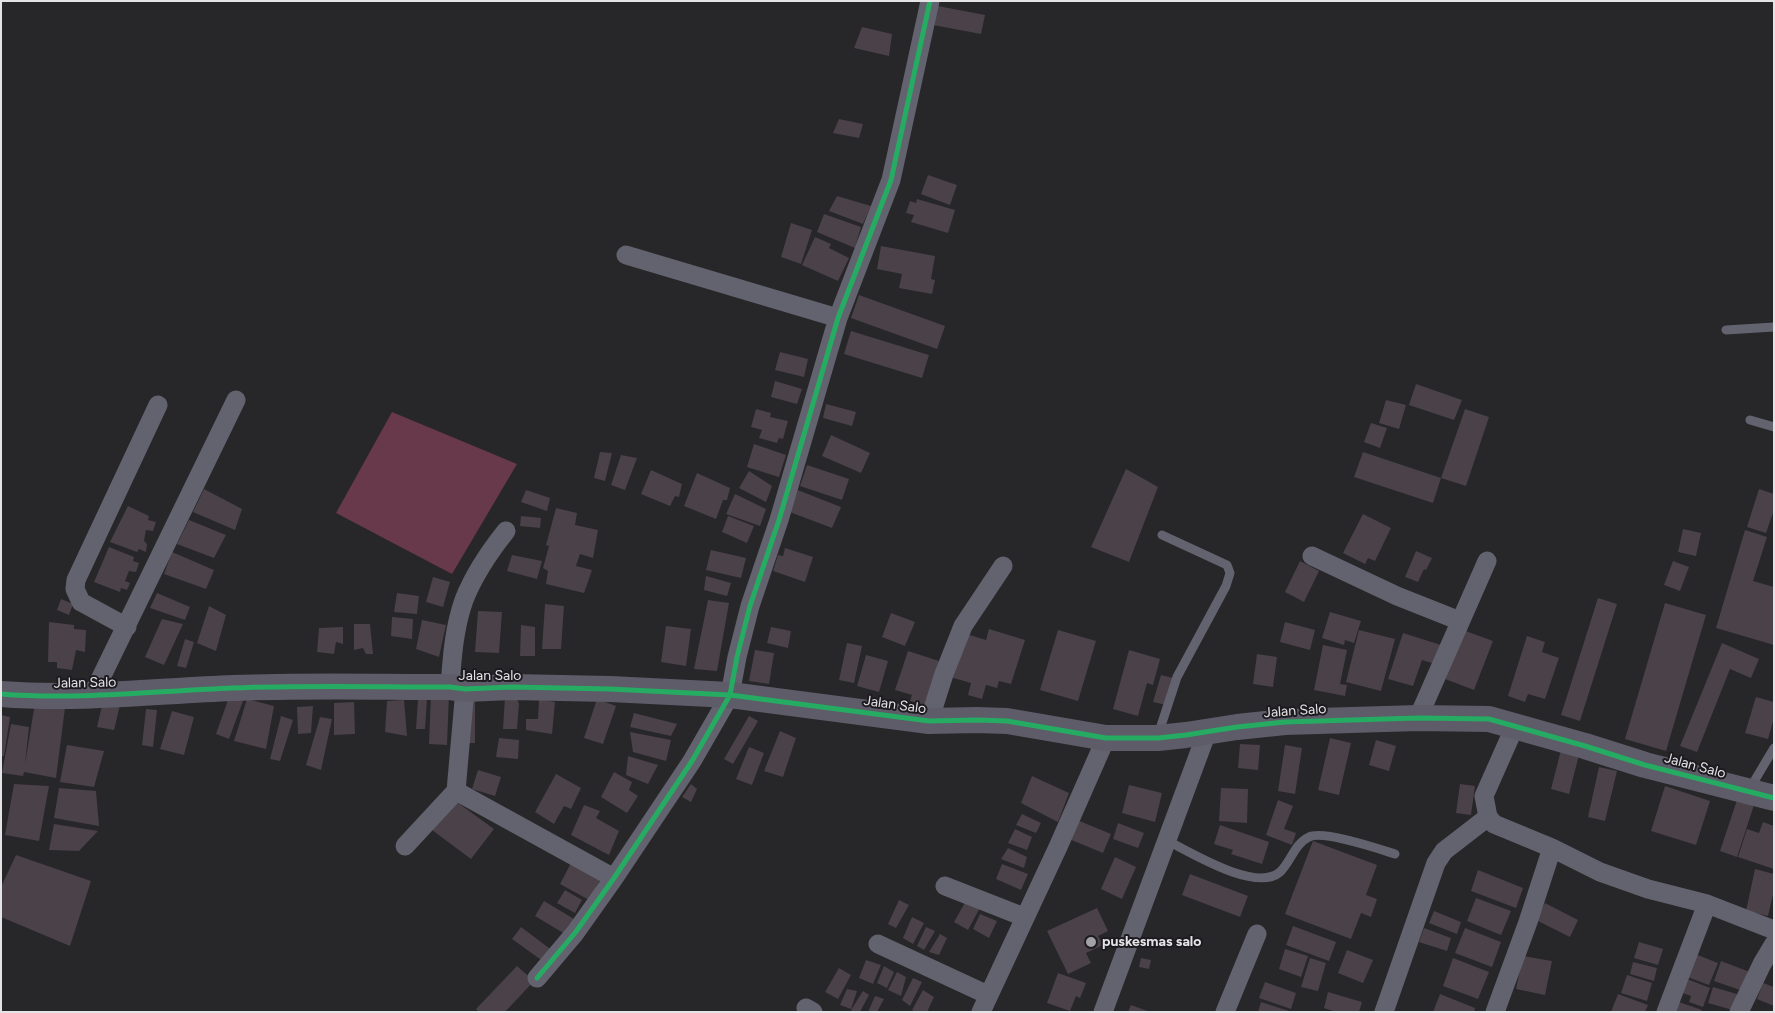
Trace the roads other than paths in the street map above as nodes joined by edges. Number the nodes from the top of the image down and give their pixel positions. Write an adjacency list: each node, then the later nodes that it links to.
1 (930, 1): 3 (street)
2 (626, 255): 3 (street)
3 (838, 318): 20 (street)
4 (1774, 327): 5 (lane)
5 (1726, 330)
6 (236, 400): 16 (street)
7 (158, 405): 16 (street)
8 (1750, 420): 9 (lane)
9 (1774, 427)
10 (506, 531): 17 (street)
11 (1162, 535): 26 (lane)
12 (1312, 556): 15 (street)
13 (1487, 561): 15 (street)
14 (1003, 566): 22 (street)
15 (1460, 622): 21 (street)
16 (126, 626): 19 (street)
17 (458, 688): 19 (street, Jalan Salo); 20 (street, Jalan Salo); 28 (street)
18 (1, 694): 19 (street, Jalan Salo)
19 (93, 694)
20 (730, 695): 22 (street, Jalan Salo); 36 (street)
21 (1418, 718): 23 (street, Jalan Salo); 24 (street, Jalan Salo)
22 (929, 721): 25 (street, Jalan Salo)
23 (1515, 726): 29 (street, Jalan Salo); 31 (street)
24 (1207, 732): 26 (street, Jalan Salo); 32 (street)
25 (1106, 738): 26 (street, Jalan Salo); 39 (street)
26 (1158, 738)
27 (1774, 748): 29 (lane)
28 (456, 791): 33 (street); 36 (street)
29 (1748, 792): 30 (street, Jalan Salo)
30 (1774, 798)
31 (1488, 816): 34 (street); 48 (street)
32 (1166, 840): 35 (lane); 46 (street)
33 (405, 846)
34 (1552, 848): 38 (street); 49 (street)
35 (1395, 854)
36 (614, 878): 44 (street)
37 (945, 886): 39 (street)
38 (1707, 904): 40 (street); 50 (street)
39 (1024, 917): 45 (street)
40 (1774, 930)
41 (1258, 934): 47 (street)
42 (878, 944): 45 (street)
43 (1774, 944): 51 (street)
44 (537, 978)
45 (984, 1003)
46 (1103, 1012)
47 (1225, 1012)
48 (1384, 1012)
49 (1495, 1012)
50 (1666, 1012)
51 (1739, 1012)

